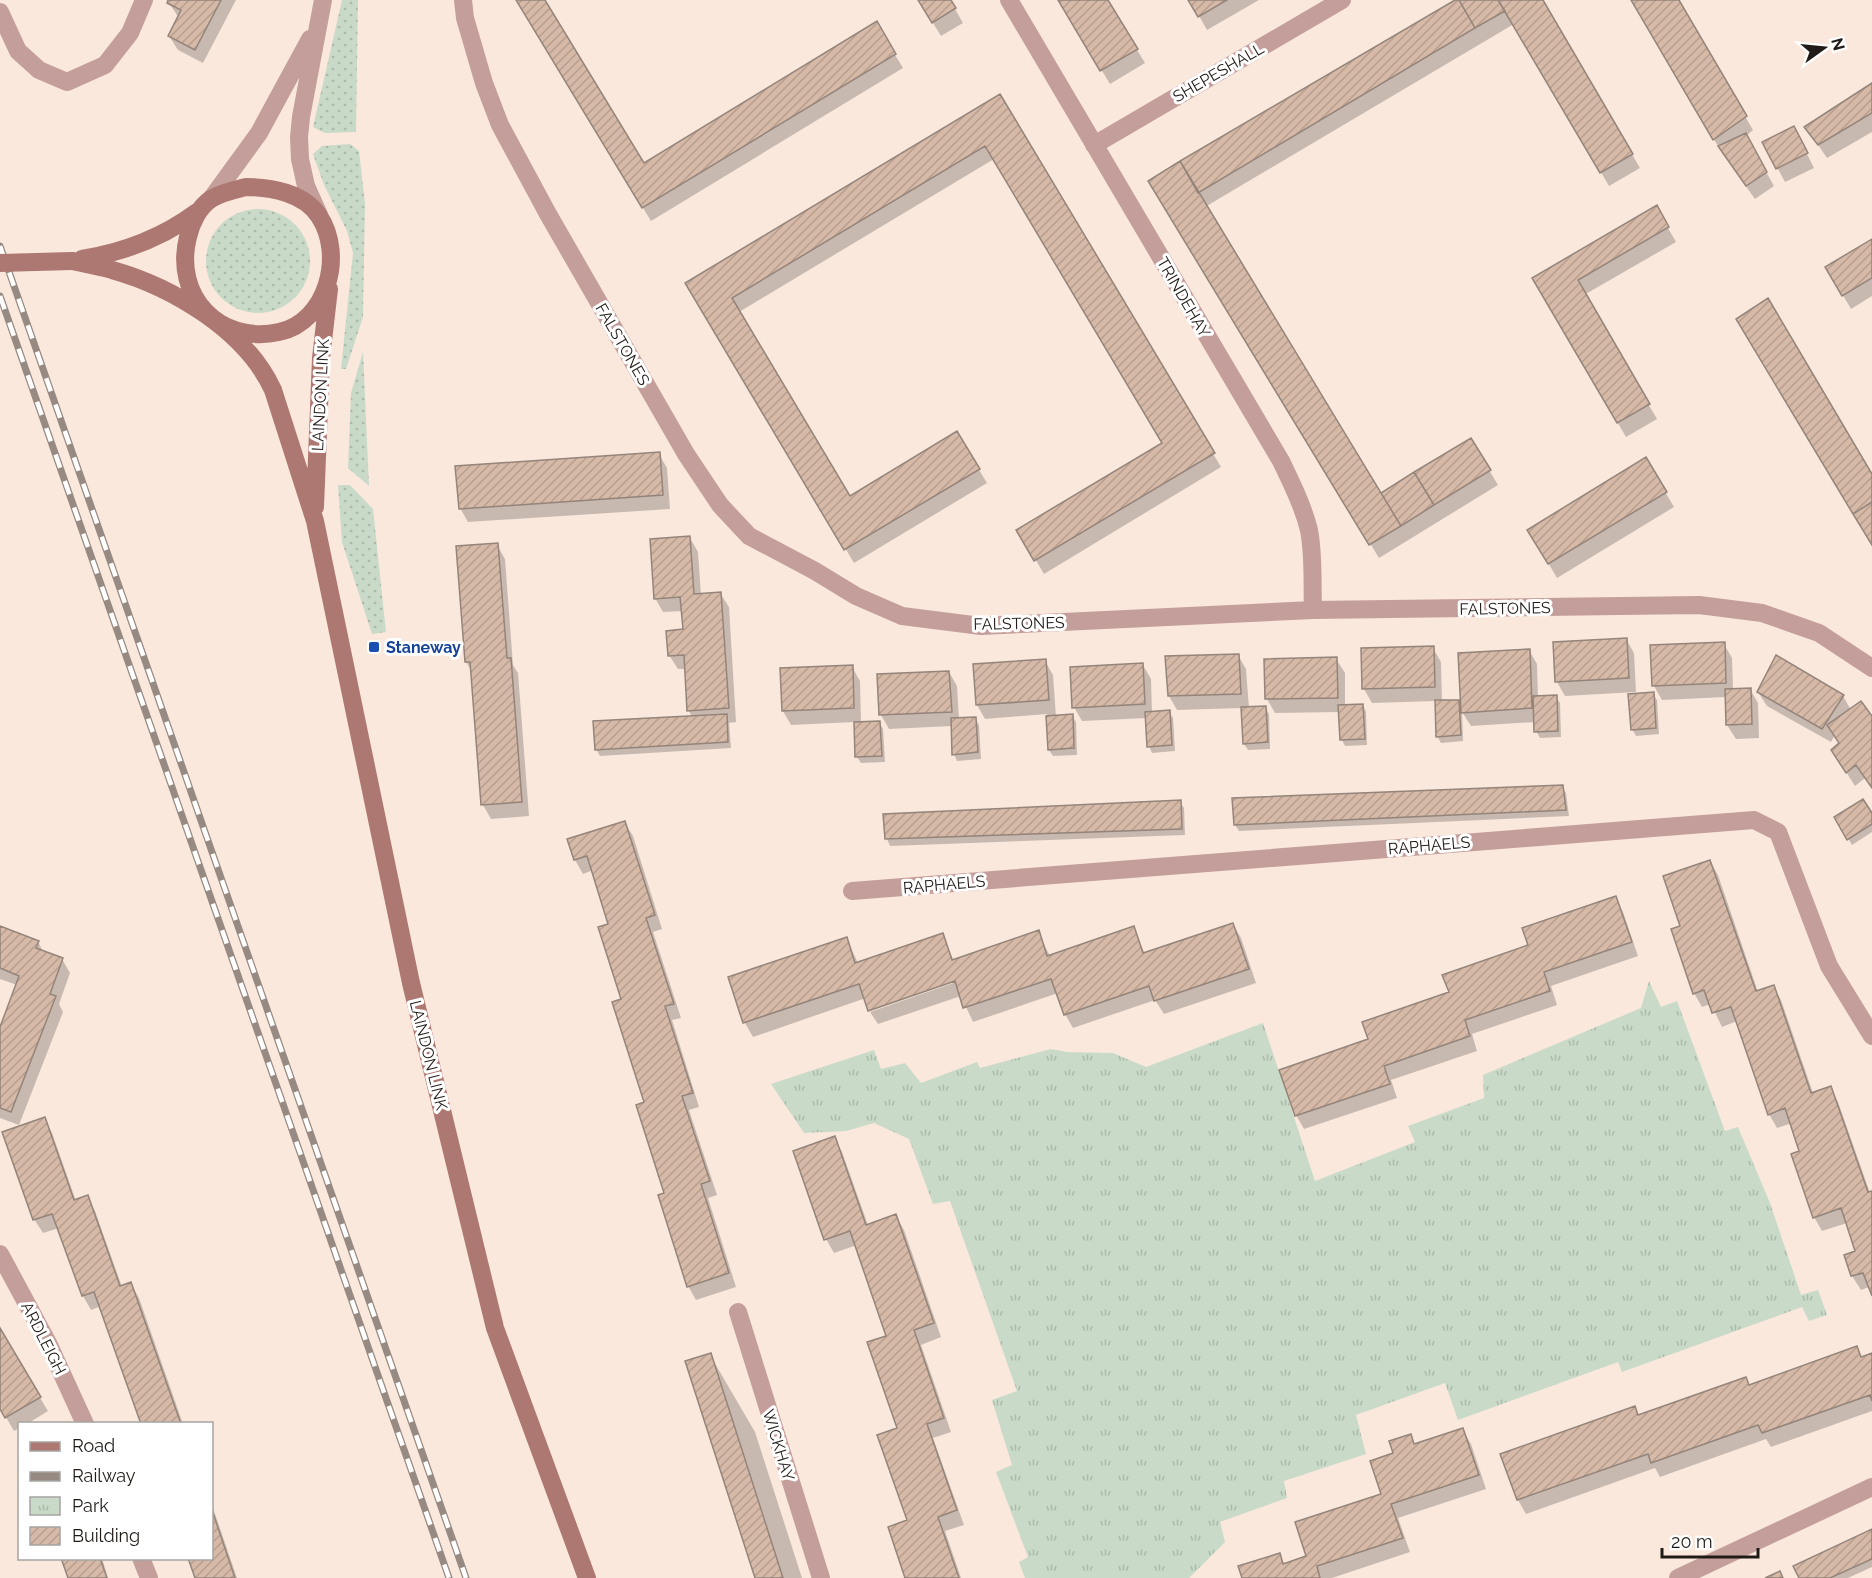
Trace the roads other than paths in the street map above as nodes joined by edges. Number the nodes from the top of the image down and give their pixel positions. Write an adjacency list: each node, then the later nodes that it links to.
1 (144, 0): 6 (street)
2 (323, 0): 7 (street)
3 (463, 0): 16 (street, FALSTONES)
4 (1009, 0): 8 (street, TRINDEHAY)
5 (1342, 0): 8 (street, SHEPESHALL)
6 (0, 12)
7 (319, 21): 9 (street); 10 (street)
8 (1094, 145): 16 (street, TRINDEHAY)
9 (206, 204): 10 (main road); 11 (main road); 14 (main road)
10 (319, 215): 13 (main road)
11 (72, 261): 12 (main road, bridge); 14 (main road)
12 (0, 263)
13 (332, 270): 14 (main road); 15 (main road, LAINDON LINK)
14 (213, 321): 15 (main road, LAINDON LINK)
15 (315, 521): 26 (main road, LAINDON LINK)
16 (1313, 610): 17 (street, FALSTONES)
17 (1872, 668)
18 (852, 891): 19 (street, RAPHAELS)
19 (1872, 1036)
20 (0, 1254): 22 (street, ARDLEIGH)
21 (738, 1312): 27 (street, WICKHAY)
22 (84, 1422)
23 (1872, 1486): 28 (street)
24 (142, 1560): 25 (street)
25 (149, 1578)
26 (587, 1578)
27 (821, 1578)
28 (1678, 1578)

